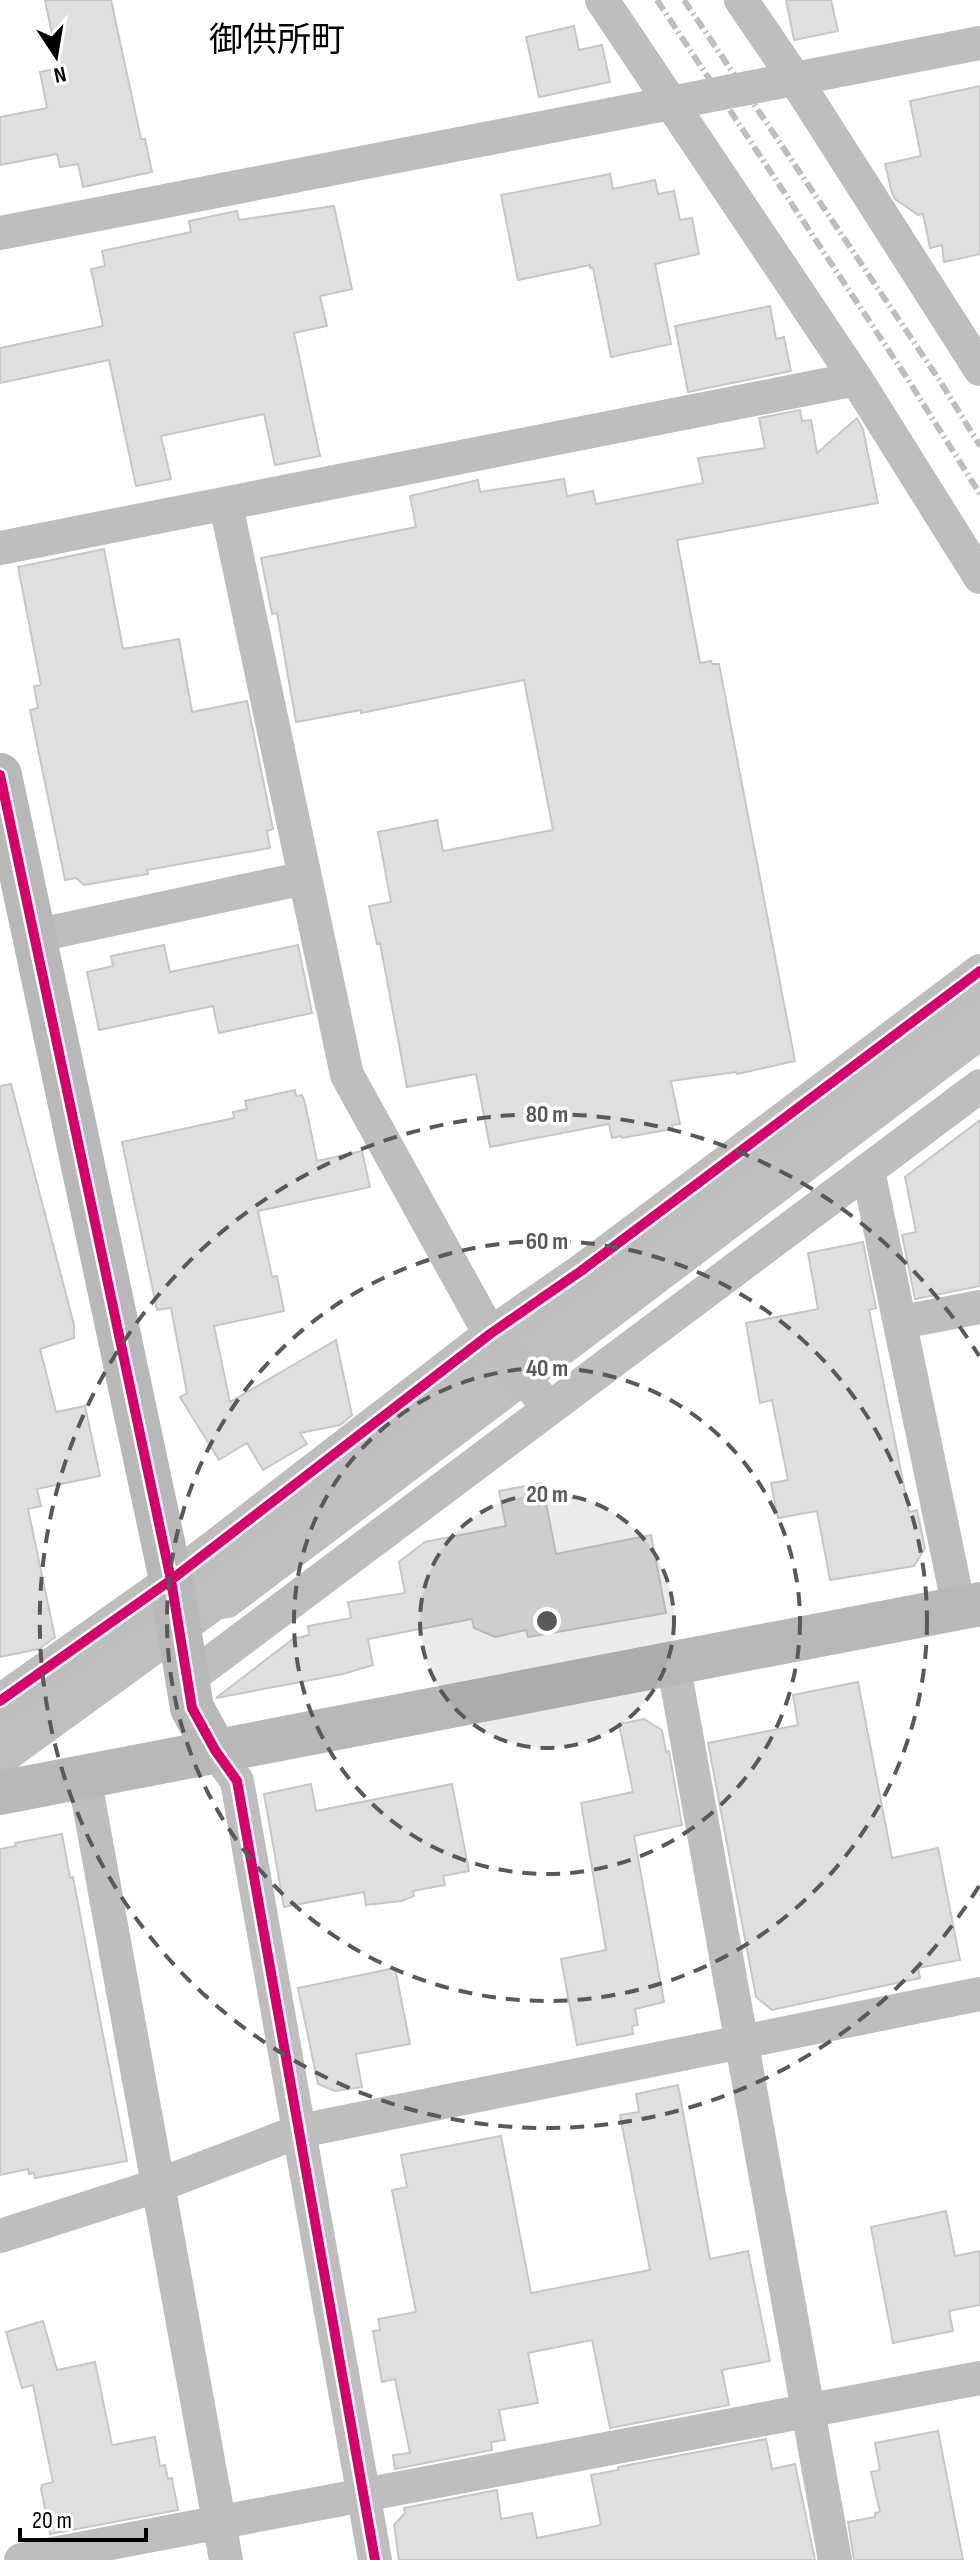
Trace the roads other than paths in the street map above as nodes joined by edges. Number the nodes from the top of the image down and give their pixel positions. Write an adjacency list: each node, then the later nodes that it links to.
1 (602, 0): 5 (street)
2 (741, 0): 4 (street)
3 (980, 43): 4 (street)
4 (795, 79): 5 (street); 7 (street)
5 (672, 103): 6 (street); 8 (street)
6 (0, 233)
7 (978, 362)
8 (856, 379): 9 (street); 11 (street)
9 (226, 505): 10 (street); 13 (street)
10 (0, 548)
11 (980, 577)
12 (0, 775): 14 (street)
13 (305, 878): 14 (street); 20 (street)
14 (34, 936): 22 (street)
15 (980, 971): 20 (street)
16 (980, 1086): 17 (street)
17 (868, 1170): 19 (street); 21 (street)
18 (980, 1307): 19 (street)
19 (902, 1322): 23 (street)
20 (494, 1338): 21 (street); 22 (street)
21 (542, 1401): 25 (street)
22 (171, 1583): 25 (street); 26 (street)
23 (970, 1606): 24 (street)
24 (673, 1662): 27 (street); 31 (street)
25 (185, 1667): 27 (street)
26 (0, 1701)
27 (215, 1750): 28 (street); 32 (street)
28 (84, 1776): 29 (street); 33 (street)
29 (0, 1793)
30 (980, 1994): 31 (street)
31 (741, 2042): 32 (street); 36 (street)
32 (300, 2131): 33 (street); 37 (street)
33 (159, 2185): 34 (street); 38 (street)
34 (0, 2236)
35 (980, 2378): 36 (street)
36 (808, 2411): 37 (street); 42 (street)
37 (366, 2496): 38 (street); 41 (street)
38 (220, 2521): 39 (street); 40 (street)
39 (21, 2560)
40 (226, 2560)
41 (375, 2560)
42 (835, 2560)

